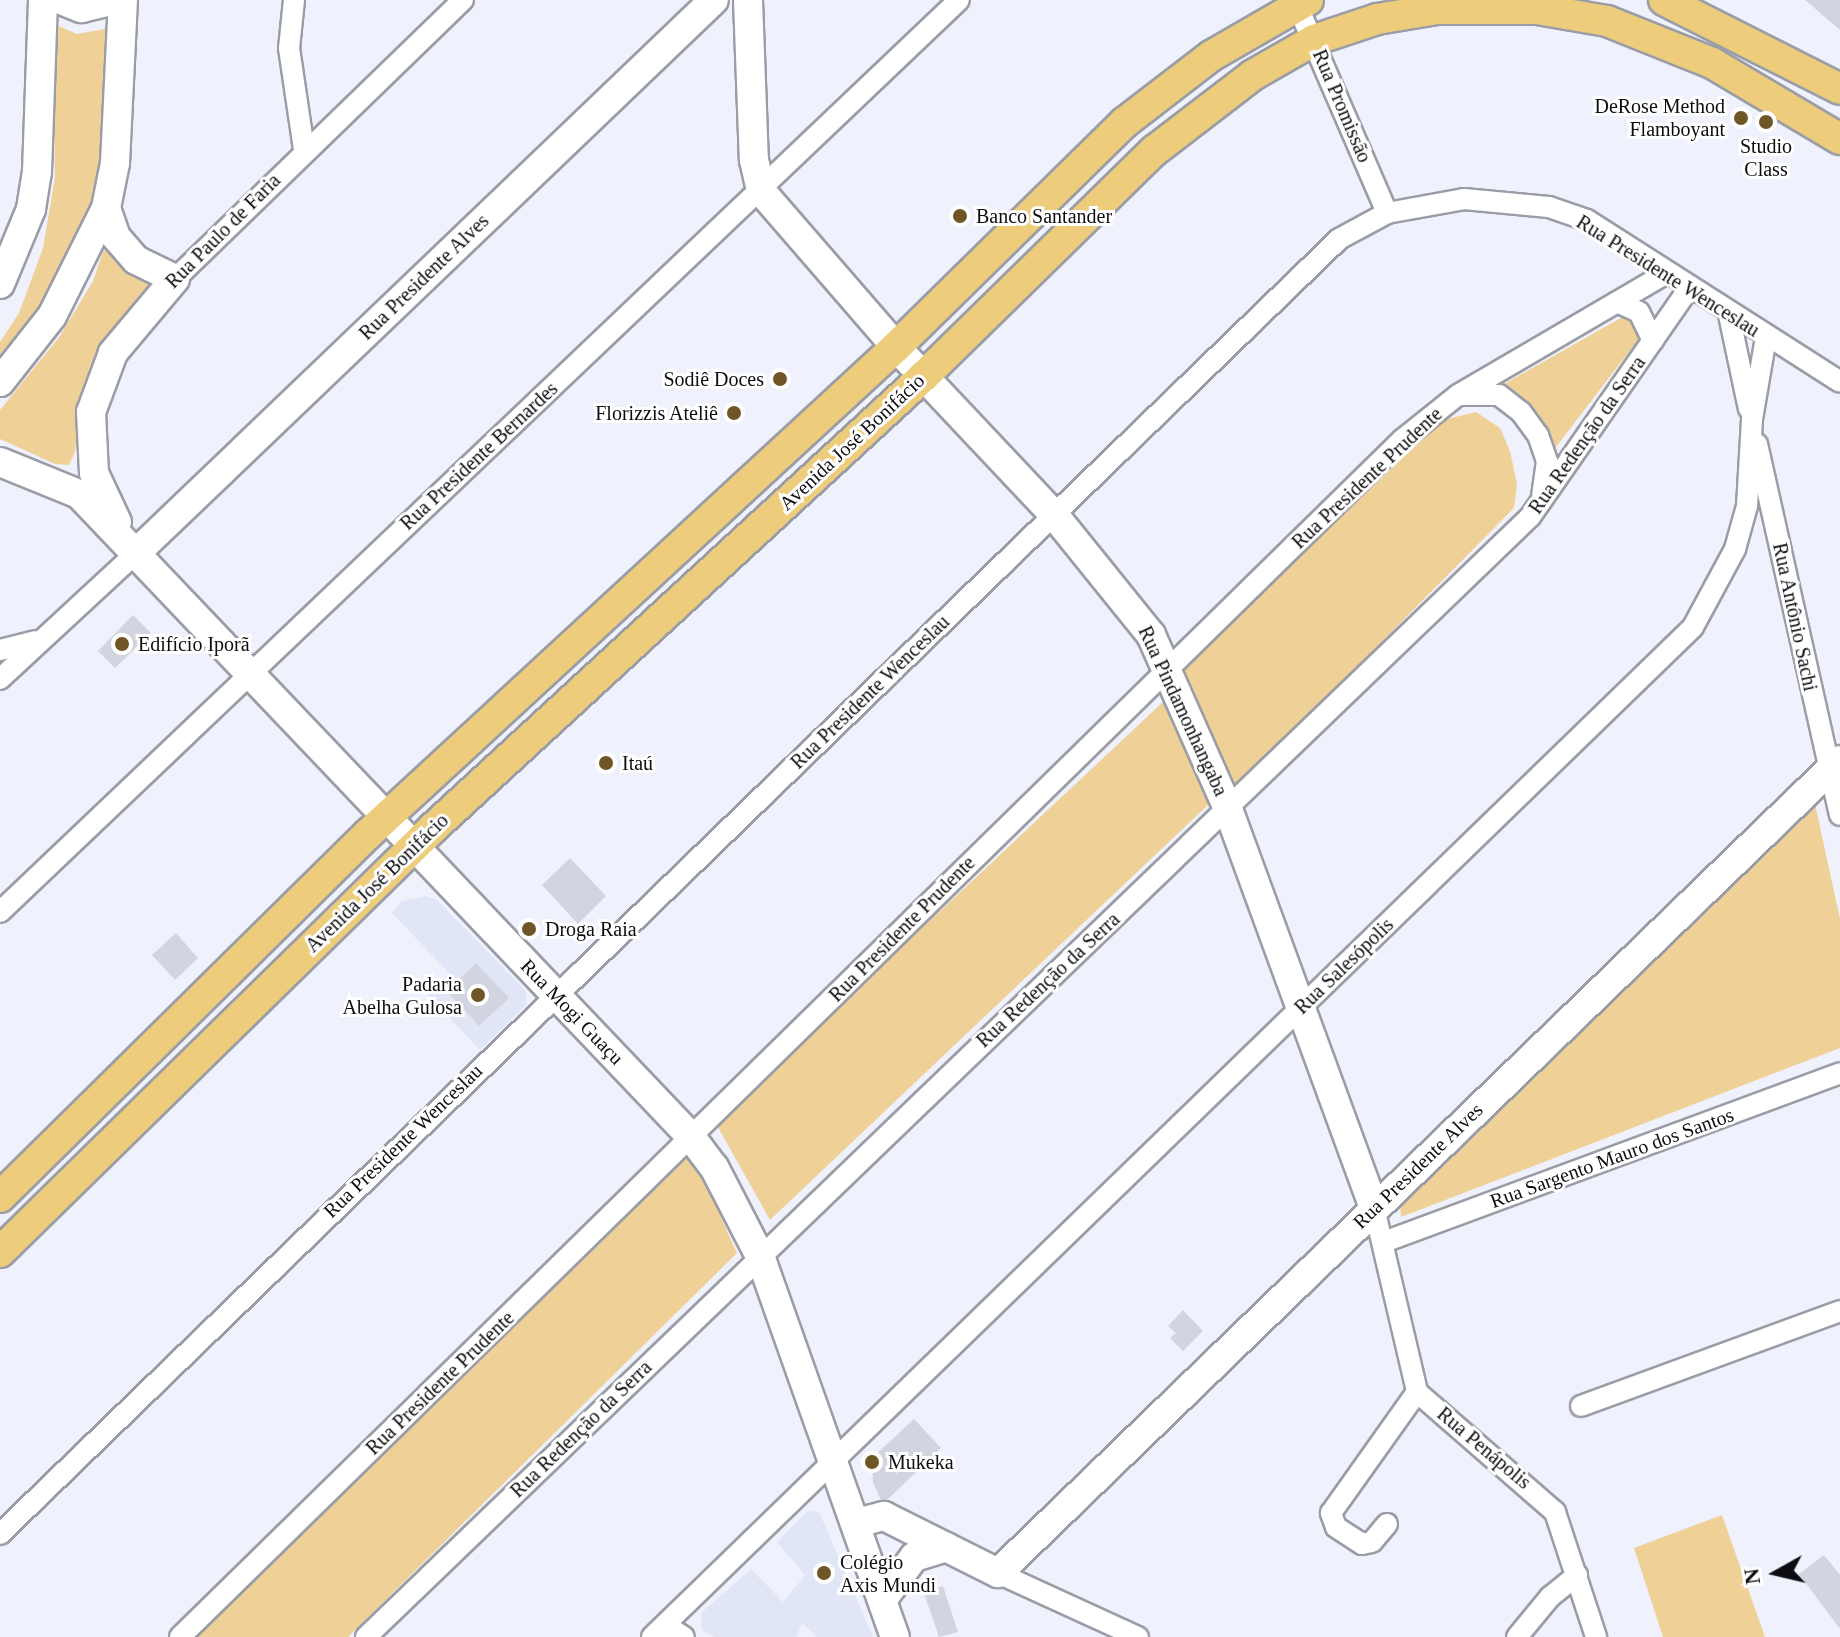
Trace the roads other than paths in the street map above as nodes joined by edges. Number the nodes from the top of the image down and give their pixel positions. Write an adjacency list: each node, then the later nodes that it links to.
1 (43, 0): 21 (street)
2 (61, 0): 3 (street)
3 (115, 0)
4 (123, 0): 17 (street)
5 (294, 0): 15 (street)
6 (463, 0): 15 (street, Rua Paulo de Faria)
7 (714, 0): 38 (street, Rua Presidente Alves)
8 (748, 0): 16 (street)
9 (959, 0): 16 (street, Rua Presidente Bernardes)
10 (1664, 0): 13 (main road)
11 (1300, 1): 12 (street, Rua Promissão); 27 (main road, Avenida José Bonifácio)
12 (1314, 40): 14 (main road, Avenida José Bonifácio); 18 (street, Rua Promissão); 28 (main road, Avenida José Bonifácio)
13 (1840, 89)
14 (1840, 139)
15 (304, 150): 20 (street, Rua Paulo de Faria)
16 (761, 191): 27 (street, Rua Pindamonhangaba); 42 (street, Rua Presidente Bernardes)
17 (106, 208): 20 (street); 29 (street)
18 (1387, 213): 19 (street, Rua Presidente Wenceslau); 37 (street, Rua Presidente Wenceslau)
19 (1665, 274): 22 (street, Rua Presidente Wenceslau); 23 (street, Rua Presidente Prudente)
20 (175, 279): 33 (street, Rua Paulo de Faria)
21 (0, 284)
22 (1689, 288): 24 (street, Rua Presidente Wenceslau); 26 (street, Rua Redenção da Serra)
23 (1617, 302): 26 (street); 31 (street, Rua Presidente Prudente)
24 (1729, 315): 25 (street, Rua Presidente Wenceslau); 32 (street, Rua Antônio Sachi)
25 (1766, 337): 30 (street, Rua Presidente Wenceslau); 32 (street, Rua Antônio Sachi)
26 (1653, 341): 36 (street, Rua Redenção da Serra)
27 (896, 347): 28 (street, Rua Pindamonhangaba); 47 (main road, Avenida José Bonifácio)
28 (924, 376): 37 (street, Rua Pindamonhangaba); 48 (main road, Avenida José Bonifácio)
29 (0, 382)
30 (1840, 382)
31 (1458, 395): 36 (street); 41 (street, Rua Presidente Prudente)
32 (1752, 419): 44 (street, Rua Antônio Sachi); 51 (street, Rua Salesópolis)
33 (92, 461): 35 (street); 38 (street, Rua Paulo de Faria)
34 (6, 462): 35 (street, Rua Mogi Guaçu)
35 (68, 487): 38 (street, Rua Mogi Guaçu)
36 (1542, 498): 45 (street, Rua Redenção da Serra)
37 (1055, 516): 41 (street, Rua Pindamonhangaba); 50 (street, Rua Presidente Wenceslau)
38 (135, 554): 39 (street); 42 (street, Rua Mogi Guaçu)
39 (37, 641): 40 (street); 43 (street)
40 (0, 650)
41 (1167, 669): 45 (street, Rua Pindamonhangaba); 53 (street, Rua Presidente Prudente)
42 (248, 672): 47 (street, Rua Mogi Guaçu); 49 (street, Rua Presidente Bernardes)
43 (0, 679)
44 (1834, 765): 46 (street, Rua Antônio Sachi); 55 (street, Rua Presidente Alves)
45 (1228, 809): 51 (street, Rua Pindamonhangaba); 58 (street, Rua Redenção da Serra)
46 (1840, 815)
47 (386, 817): 48 (street, Rua Mogi Guaçu); 54 (main road, Avenida José Bonifácio)
48 (414, 846): 50 (street, Rua Mogi Guaçu); 57 (main road, Avenida José Bonifácio)
49 (0, 912)
50 (554, 994): 53 (street, Rua Mogi Guaçu); 65 (street, Rua Presidente Wenceslau)
51 (1298, 1010): 55 (street, Rua Pindamonhangaba); 62 (street, Rua Salesópolis)
52 (1840, 1073): 56 (street, Rua Sargento Mauro dos Santos)
53 (691, 1137): 58 (street, Rua Mogi Guaçu); 71 (street, Rua Presidente Prudente)
54 (0, 1197)
55 (1374, 1208): 56 (street, Rua Pindamonhangaba); 67 (street, Rua Presidente Alves)
56 (1384, 1242): 60 (street, Rua Pindamonhangaba)
57 (0, 1252)
58 (760, 1256): 62 (street, Rua Mogi Guaçu); 72 (street, Rua Redenção da Serra)
59 (1840, 1311): 61 (street)
60 (1415, 1395): 64 (street); 68 (street, Rua Penápolis)
61 (1581, 1406)
62 (835, 1458): 63 (street, Rua Mogi Guaçu); 70 (street, Rua Salesópolis)
63 (857, 1523): 66 (street); 69 (street, Rua Mogi Guaçu)
64 (1387, 1524)
65 (0, 1534)
66 (946, 1547): 67 (street); 69 (street)
67 (998, 1573): 75 (street)
68 (1577, 1575): 76 (street); 77 (street)
69 (883, 1599): 74 (street, Rua Mogi Guaçu)
70 (659, 1631): 73 (street)
71 (180, 1637)
72 (366, 1637)
73 (684, 1637)
74 (895, 1637)
75 (1138, 1637)
76 (1517, 1637)
77 (1596, 1637)

